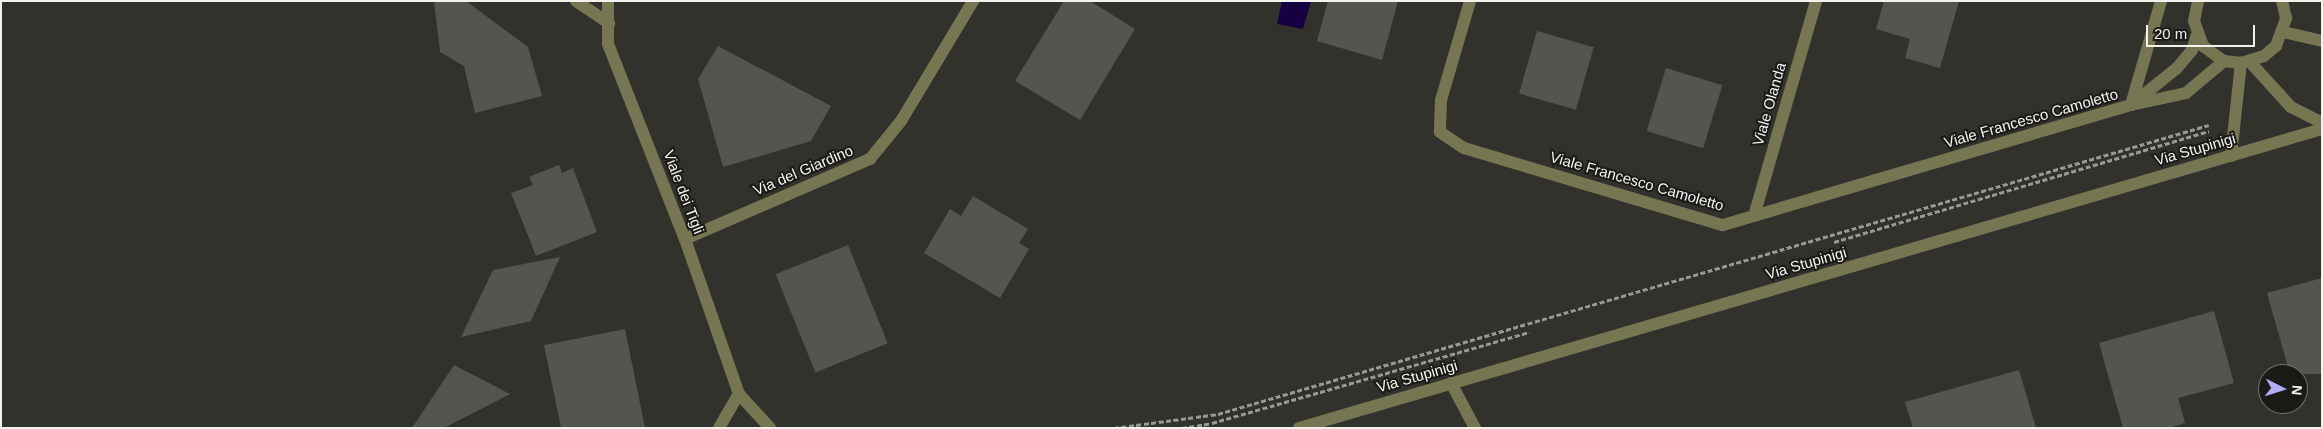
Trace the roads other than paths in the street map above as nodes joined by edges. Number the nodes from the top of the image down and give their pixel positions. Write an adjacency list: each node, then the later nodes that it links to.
1 (576, 1): 9 (street)
2 (608, 1): 9 (street, Viale dei Tigli)
3 (973, 1): 20 (street, Via del Giardino)
4 (1470, 1): 19 (street, Viale Francesco Camoletto)
5 (1816, 1): 19 (street, Viale Olanda)
6 (2161, 1): 15 (street)
7 (2198, 1): 11 (street)
8 (2282, 1): 10 (street)
9 (608, 23): 20 (street, Viale dei Tigli)
10 (2283, 32): 12 (street); 14 (street)
11 (2197, 35): 13 (street); 15 (street, Viale Francesco Camoletto)
12 (2322, 40)
13 (2224, 61): 14 (street); 15 (street, Viale Francesco Camoletto)
14 (2245, 63): 16 (street); 18 (street)
15 (2131, 105): 19 (street, Viale Francesco Camoletto)
16 (2322, 123)
17 (2322, 129): 18 (street, Via Stupinigi)
18 (2231, 156): 21 (street, Via Stupinigi)
19 (1754, 216)
20 (684, 239): 22 (street, Viale dei Tigli)
21 (1451, 383): 25 (street, Via Stupinigi); 26 (street)
22 (739, 394): 23 (street); 24 (street, Viale dei Tigli)
23 (720, 428)
24 (770, 428)
25 (1299, 428)
26 (1475, 428)

